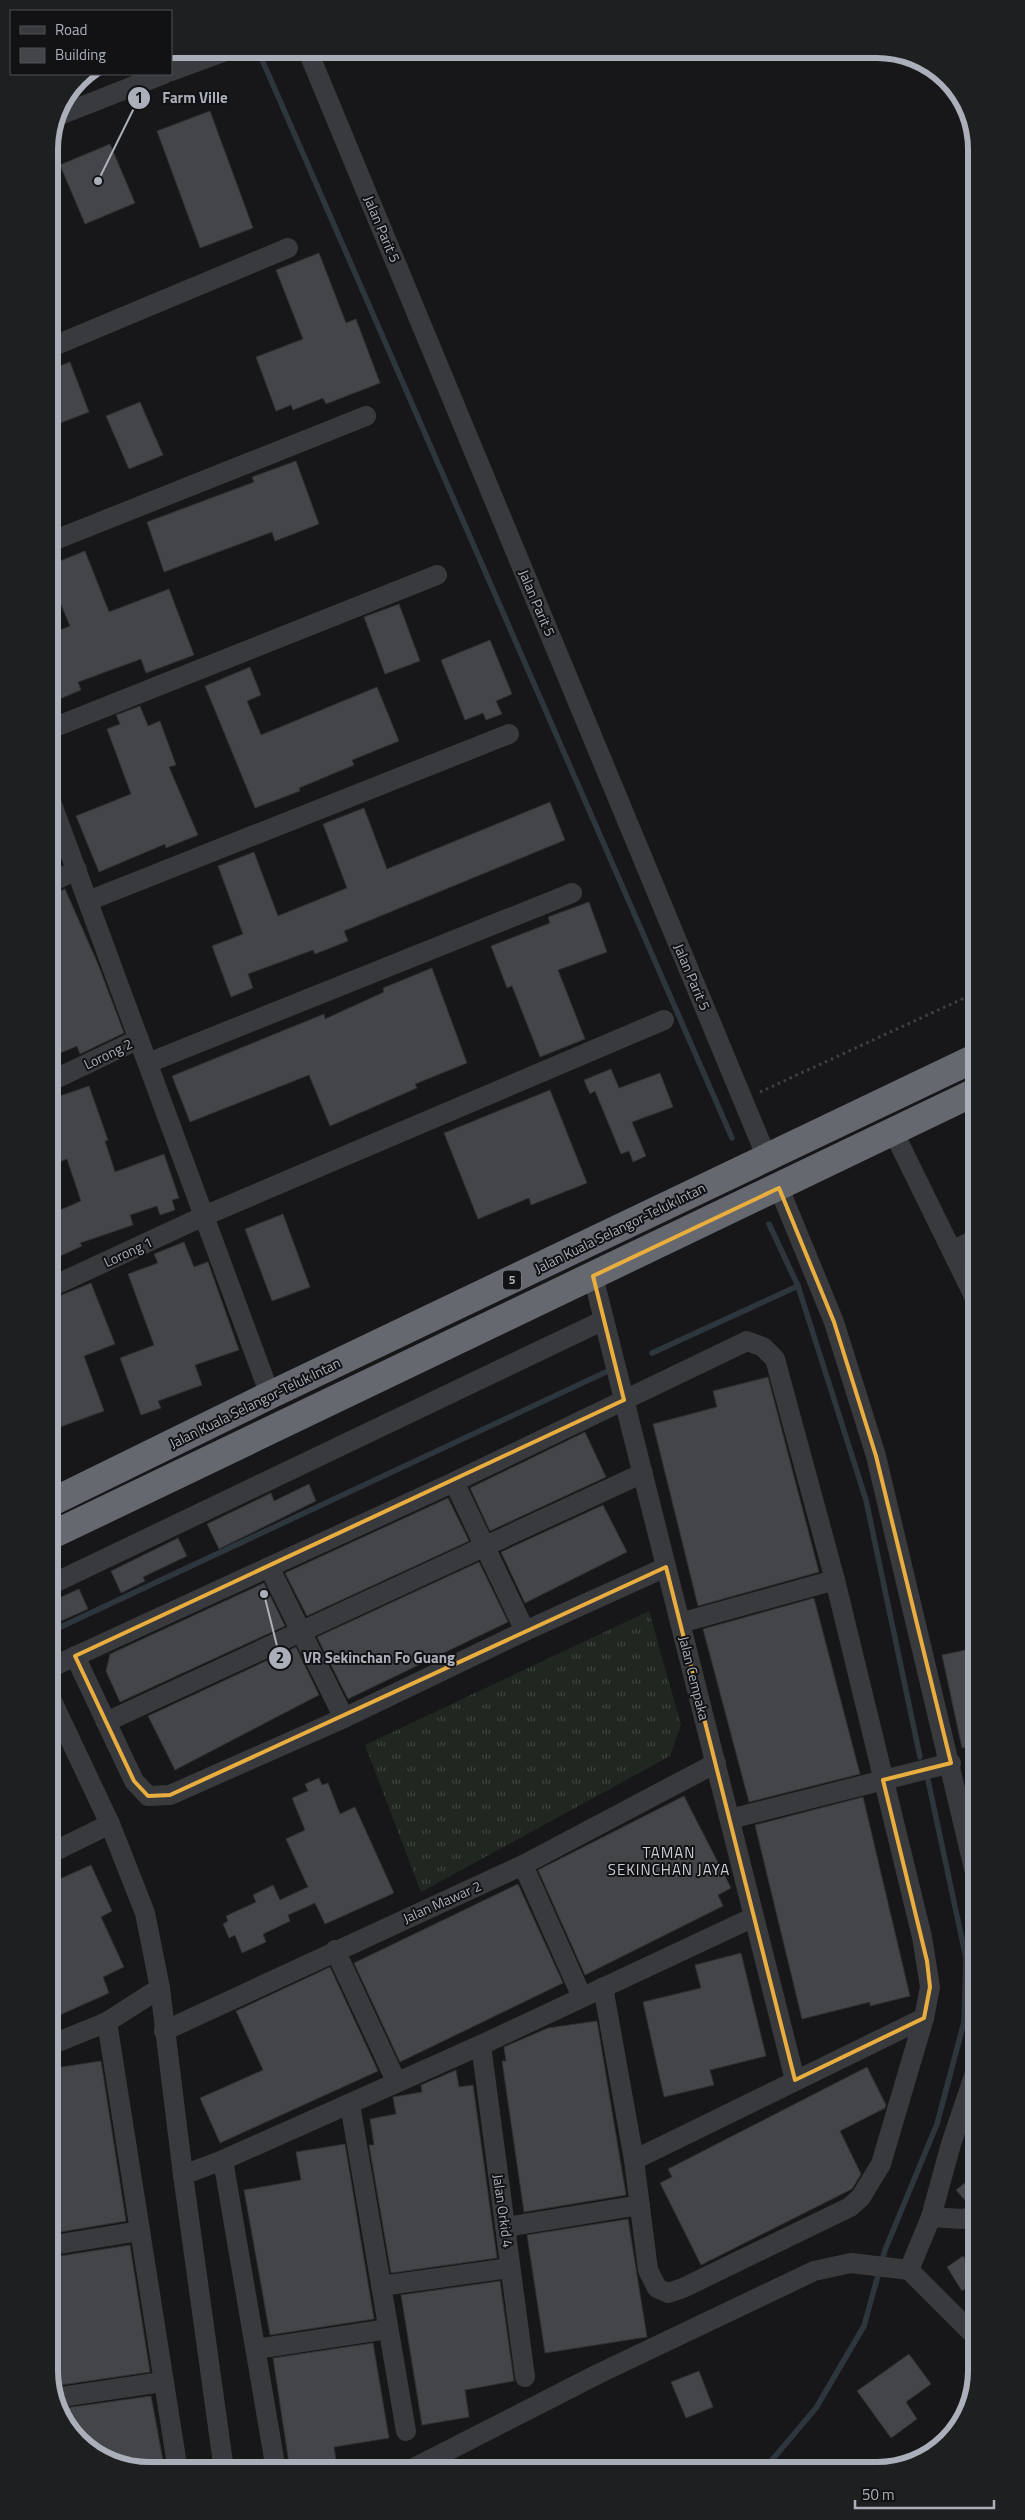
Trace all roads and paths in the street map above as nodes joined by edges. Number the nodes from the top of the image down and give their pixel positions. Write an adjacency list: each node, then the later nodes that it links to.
1 (206, 58): 3 (street)
2 (312, 58): 25 (street, Jalan Parit 5)
3 (172, 71)
4 (161, 75): 5 (street)
5 (64, 113)
6 (288, 248): 7 (street)
7 (58, 344)
8 (366, 416): 9 (street)
9 (58, 539)
10 (437, 575): 11 (street)
11 (58, 726)
12 (508, 734): 17 (street)
13 (58, 821): 14 (street)
14 (76, 870): 15 (street); 17 (street)
15 (58, 879)
16 (572, 893): 22 (street)
17 (88, 901): 20 (street)
18 (968, 996): 25 (path)
19 (664, 1020): 29 (street, Lorong 1)
20 (139, 1039): 22 (street); 23 (street, Lorong 2)
21 (968, 1061): 27 (highway, Jalan Kuala Selangor-Teluk Intan / 5)
22 (148, 1063): 29 (street)
23 (58, 1078)
24 (968, 1096): 26 (highway, 5)
25 (743, 1100): 27 (street, Jalan Parit 5)
26 (899, 1142): 28 (highway, 5); 31 (street)
27 (767, 1158): 36 (highway, Jalan Kuala Selangor-Teluk Intan / 5)
28 (779, 1188): 32 (highway, 5); 56 (street)
29 (204, 1216): 33 (street, Lorong 1); 36 (street)
30 (968, 1243): 31 (street)
31 (952, 1251): 34 (street)
32 (593, 1276): 35 (street, Jalan Cempaka); 41 (highway, 5)
33 (58, 1284)
34 (968, 1284)
35 (604, 1320): 37 (street, Jalan Cempaka); 46 (street)
36 (270, 1395): 40 (highway, Jalan Kuala Selangor-Teluk Intan / 5)
37 (624, 1400): 38 (street, Jalan Cempaka); 39 (street); 45 (street)
38 (643, 1472): 42 (street); 43 (street, Jalan Cempaka)
39 (454, 1482): 42 (street); 44 (street)
40 (58, 1499)
41 (58, 1532)
42 (485, 1546): 48 (street); 49 (street)
43 (666, 1566): 47 (street, Jalan Cempaka); 49 (street)
44 (269, 1567): 48 (street); 50 (street)
45 (835, 1580): 47 (street); 57 (street)
46 (58, 1581)
47 (680, 1623): 55 (street, Jalan Cempaka)
48 (301, 1631): 53 (street); 54 (street)
49 (525, 1631): 53 (street)
50 (75, 1656): 51 (street); 54 (street)
51 (58, 1663)
52 (58, 1714): 60 (street)
53 (344, 1718): 54 (street)
54 (106, 1722)
55 (716, 1763): 58 (street, Jalan Cempaka); 62 (street, Jalan Mawar 2)
56 (951, 1763): 57 (street); 59 (street)
57 (883, 1780): 58 (street); 68 (street)
58 (730, 1819): 63 (street, Jalan Cempaka)
59 (968, 1819)
60 (110, 1824): 61 (street); 66 (street)
61 (58, 1850)
62 (523, 1865): 64 (street, Jalan Mawar 2); 67 (street)
63 (754, 1917): 65 (street); 73 (street, Jalan Cempaka)
64 (335, 1950): 70 (street, Jalan Mawar 2); 74 (street)
65 (603, 1987): 67 (street); 78 (street)
66 (160, 1988): 69 (street); 70 (street)
67 (582, 1997): 72 (street)
68 (924, 2018): 73 (street); 80 (street)
69 (107, 2022): 71 (street); 84 (street)
70 (164, 2031): 79 (street)
71 (58, 2042)
72 (481, 2045): 74 (street); 83 (street, Jalan Orkid 4)
73 (795, 2080): 78 (street)
74 (396, 2082): 76 (street)
75 (968, 2094): 81 (street)
76 (350, 2104): 77 (street); 88 (street)
77 (223, 2160): 79 (street); 91 (street)
78 (634, 2160): 80 (street)
79 (182, 2175): 97 (street)
80 (640, 2205): 83 (street)
81 (931, 2217): 82 (street); 87 (street)
82 (968, 2218)
83 (505, 2227): 86 (street, Jalan Orkid 4)
84 (140, 2231): 85 (street); 93 (street)
85 (58, 2244)
86 (510, 2268): 88 (street); 92 (street, Jalan Orkid 4)
87 (909, 2270): 90 (street); 99 (street)
88 (381, 2286): 89 (street)
89 (388, 2329): 91 (street); 95 (street)
90 (968, 2329)
91 (256, 2349): 98 (street)
92 (525, 2377)
93 (162, 2382): 94 (street); 96 (street)
94 (61, 2397)
95 (406, 2431)
96 (176, 2462)
97 (223, 2462)
98 (275, 2462)
99 (426, 2462)

